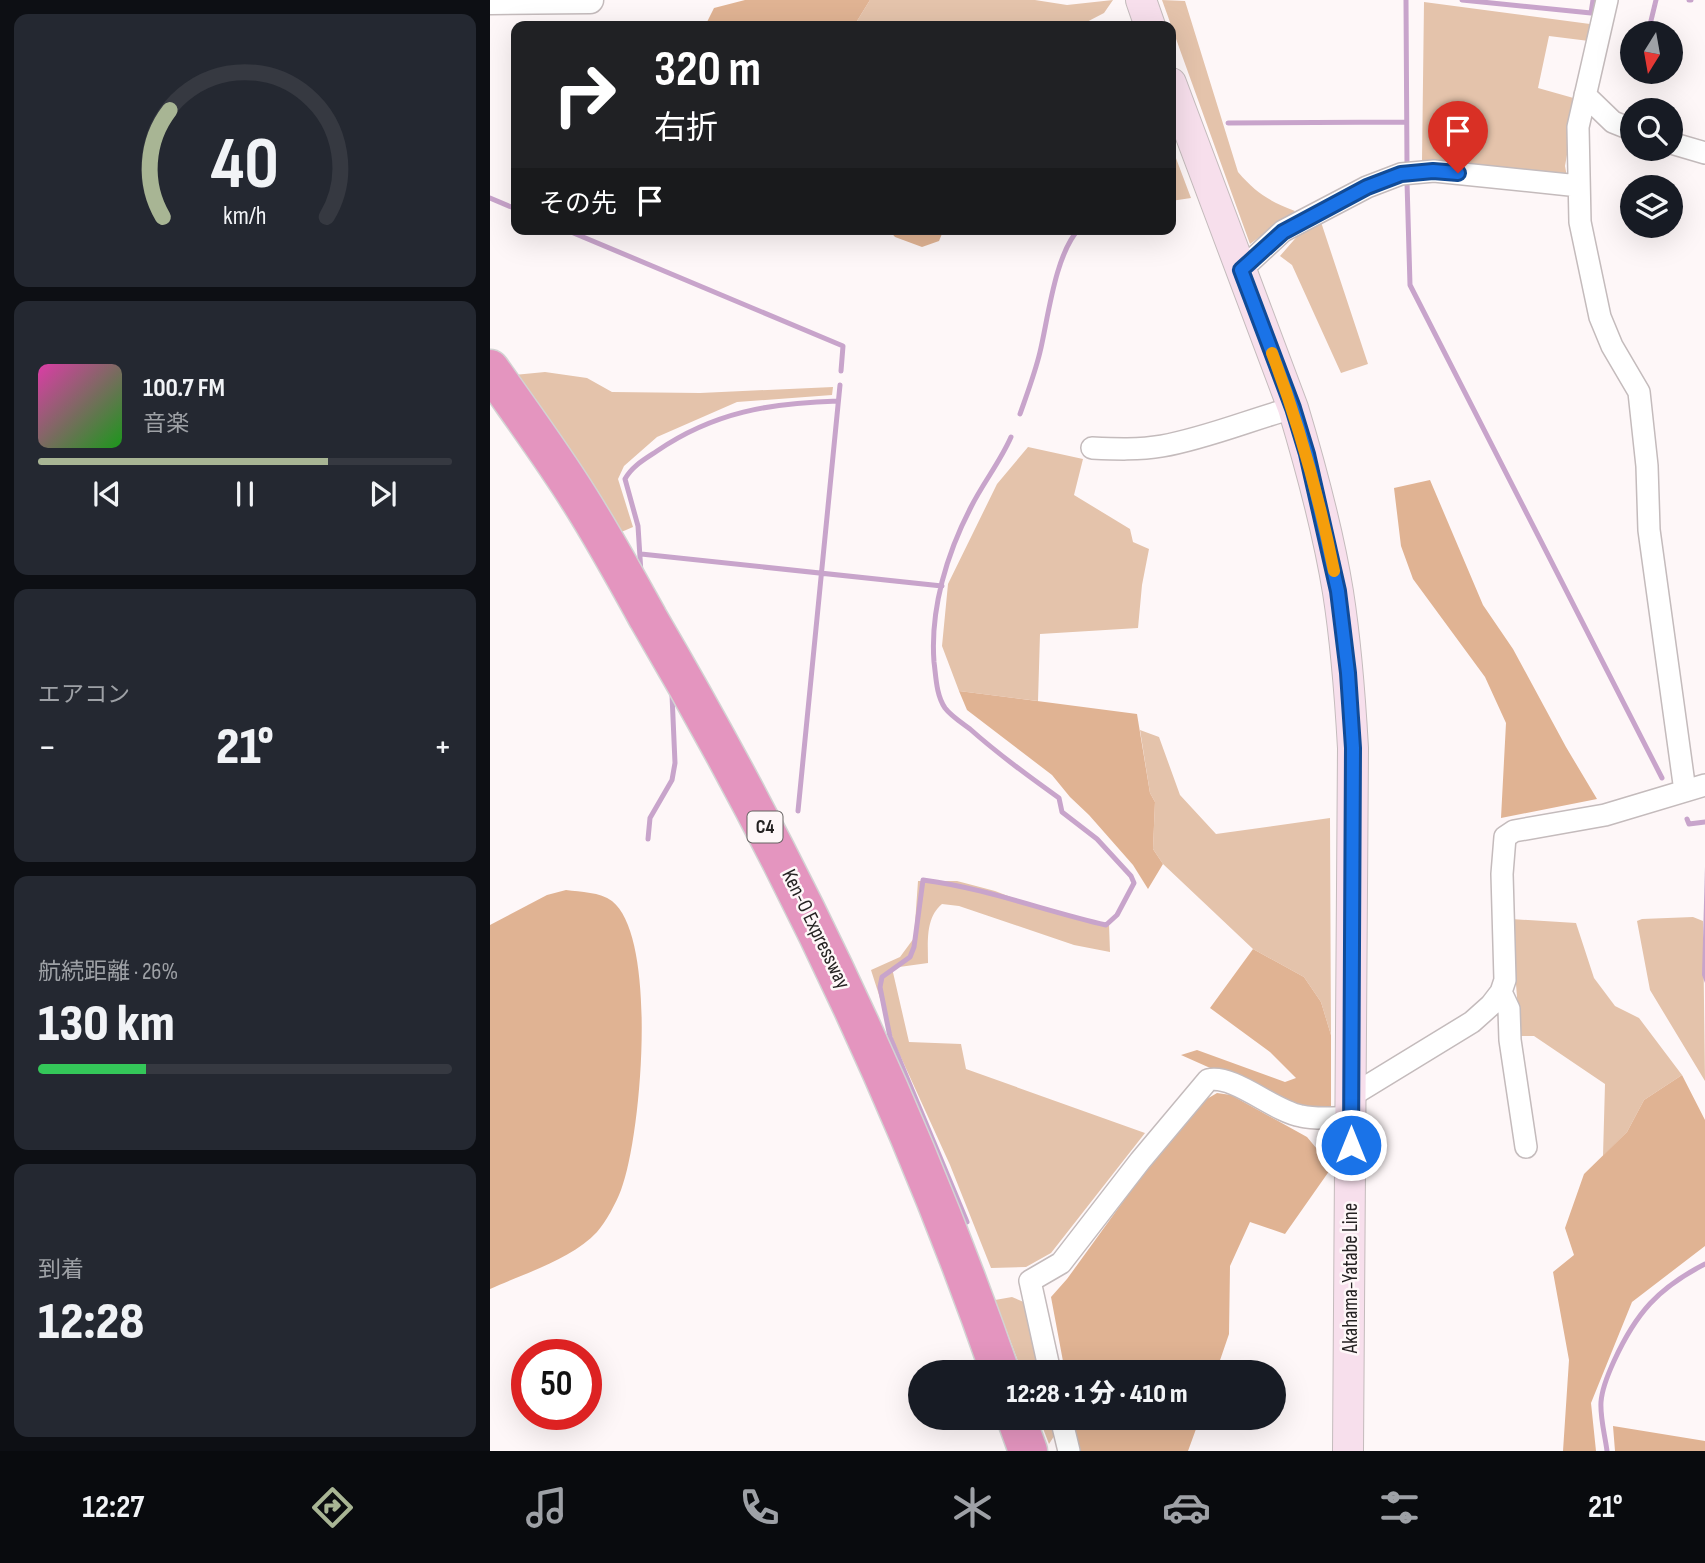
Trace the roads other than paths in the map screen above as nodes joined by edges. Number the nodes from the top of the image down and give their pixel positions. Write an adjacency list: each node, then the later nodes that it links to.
1 (551, 0): 2 (street); 5 (street)
2 (590, 0)
3 (1141, 0): 6 (main road)
4 (1607, 0): 8 (street)
5 (490, 1)
6 (1148, 21)
7 (1176, 96): 13 (main road, Akahama-Yatabe Line)
8 (1585, 96): 9 (street); 12 (street)
9 (1620, 125)
10 (1683, 147): 11 (street)
11 (1705, 153)
12 (1579, 186): 13 (street); 17 (street)
13 (1241, 270): 15 (main road, Akahama-Yatabe Line)
14 (490, 369): 21 (highway, Ken-O Expressway / C4)
15 (1293, 408): 16 (street); 19 (main road, Akahama-Yatabe Line)
16 (1092, 448)
17 (1695, 788): 18 (street)
18 (1501, 992): 19 (street); 20 (street)
19 (1351, 1107): 22 (street); 27 (main road, Akahama-Yatabe Line)
20 (1526, 1147)
21 (996, 1360)
22 (1047, 1360)
23 (1020, 1430): 25 (highway)
24 (1064, 1430): 26 (street)
25 (1028, 1451)
26 (1069, 1451)
27 (1348, 1451)

